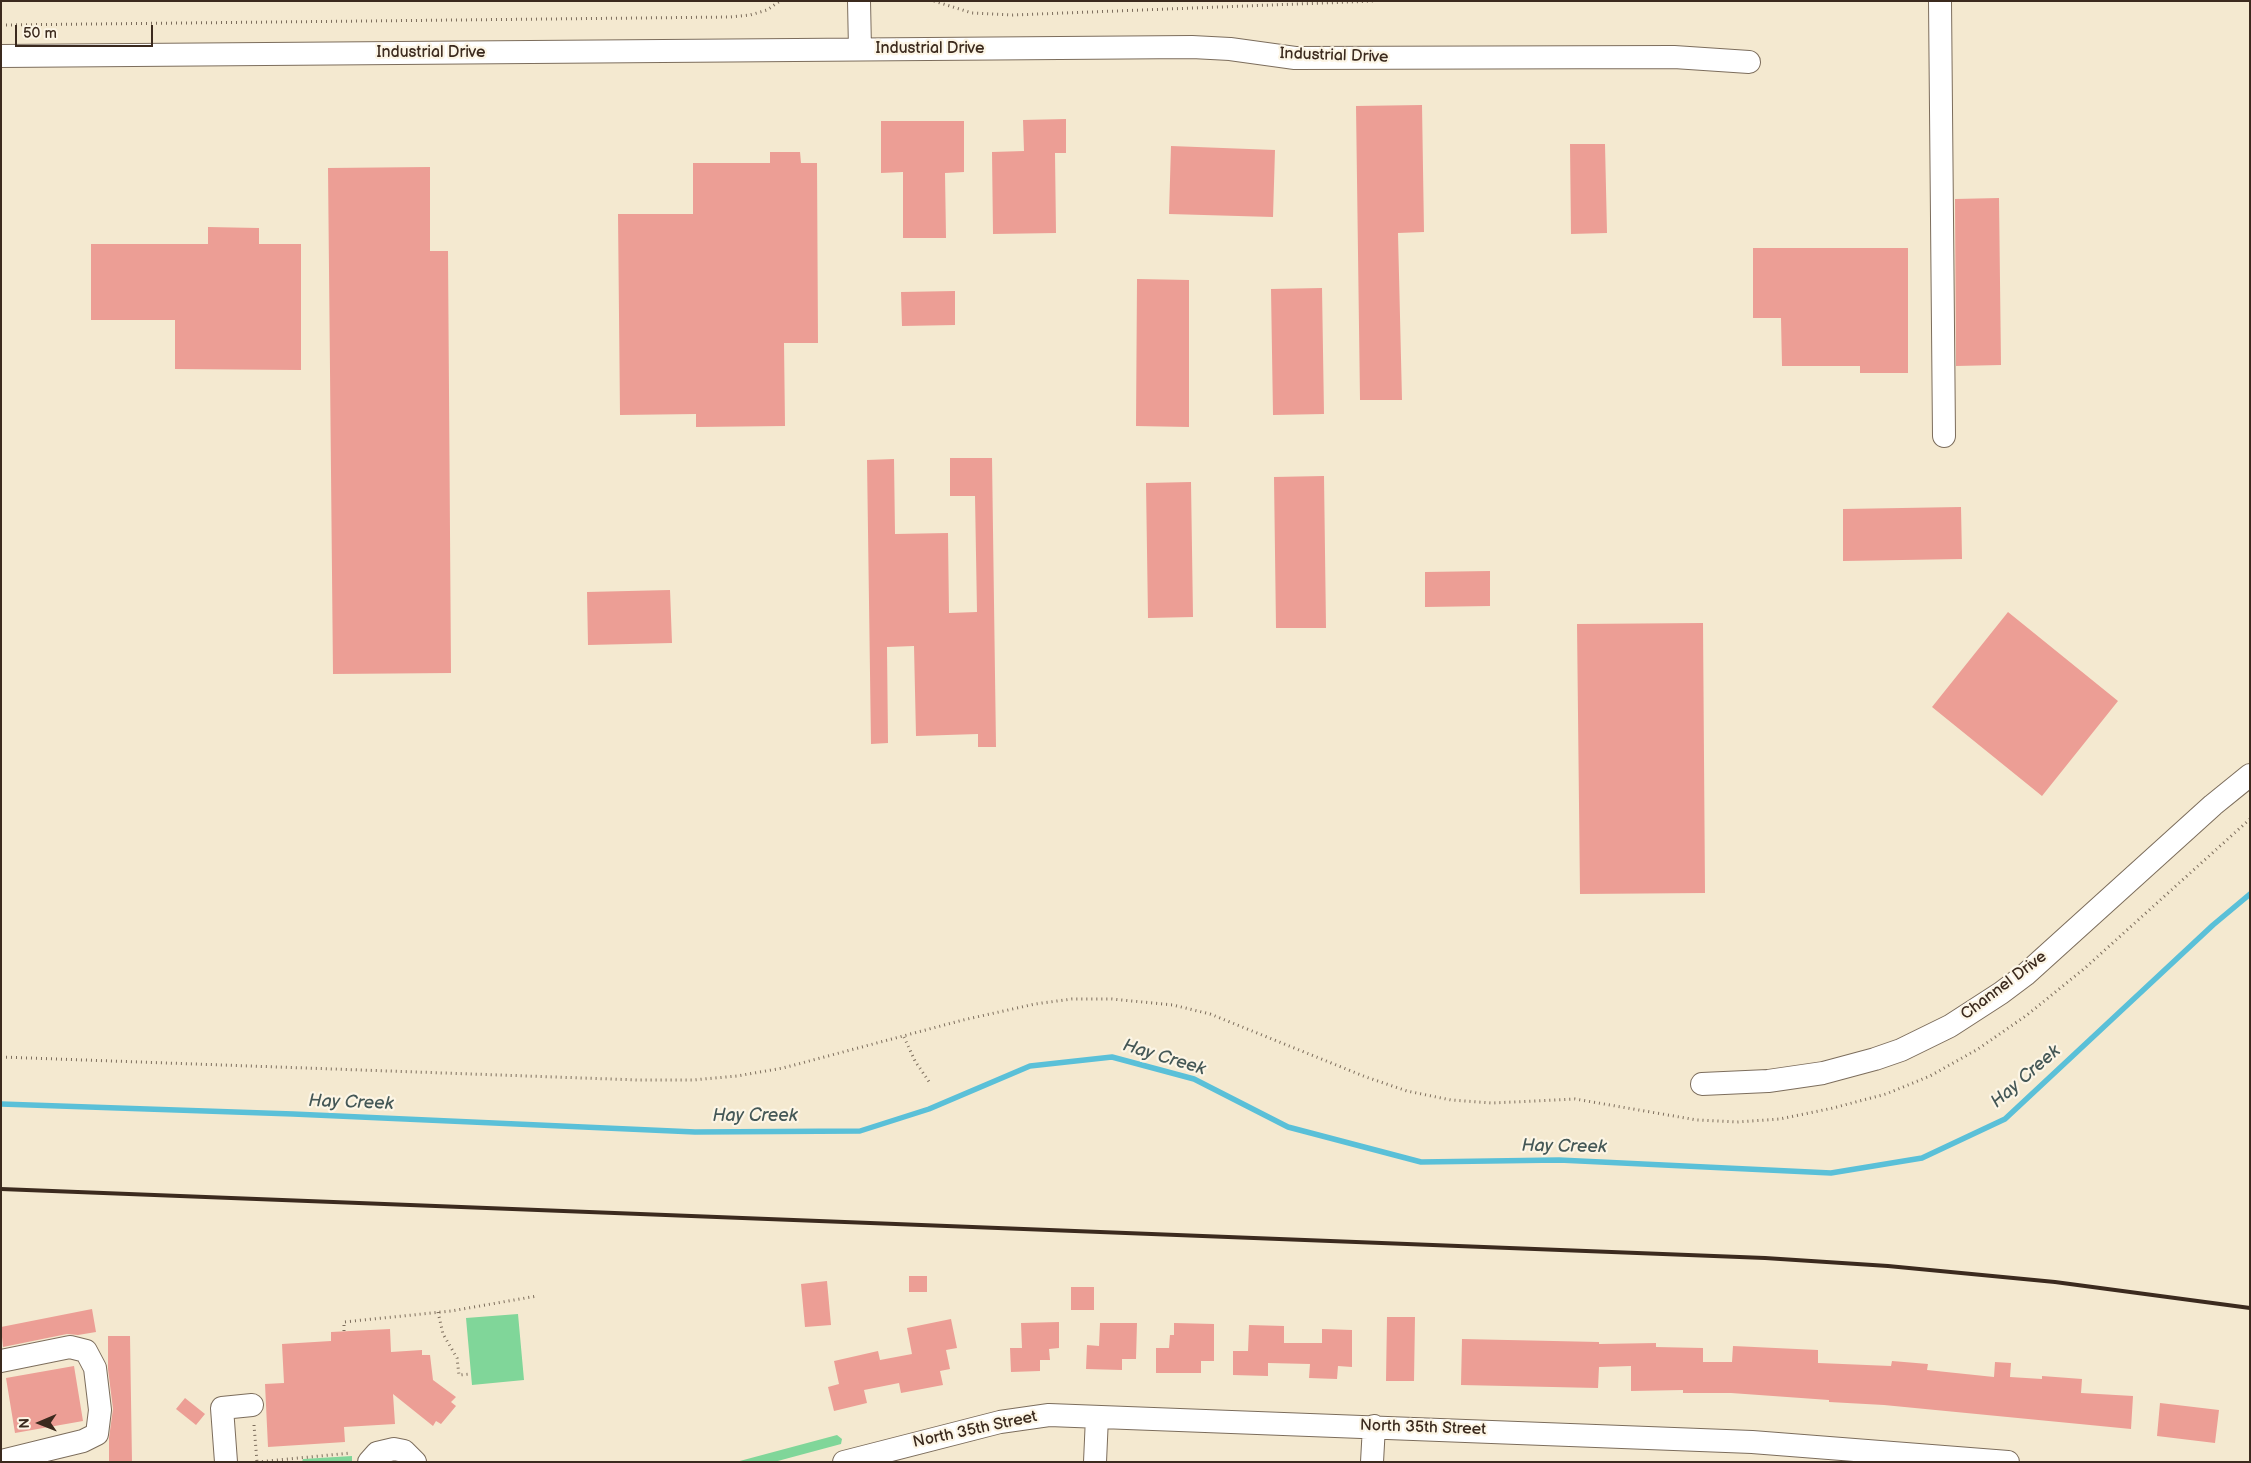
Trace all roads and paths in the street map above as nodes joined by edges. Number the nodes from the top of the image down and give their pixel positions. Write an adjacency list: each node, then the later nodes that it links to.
1 (780, 1): 6 (path)
2 (860, 1): 7 (street, Industrial Drive)
3 (934, 1): 4 (path)
4 (1375, 1)
5 (1940, 1): 10 (street)
6 (1, 25)
7 (860, 50): 8 (street, Industrial Drive); 9 (street, Industrial Drive)
8 (1, 56)
9 (1748, 62)
10 (1944, 436)
11 (2250, 775): 16 (street, Channel Drive)
12 (2250, 819): 13 (path)
13 (904, 1037): 14 (path); 15 (path)
14 (1, 1057)
15 (930, 1083)
16 (1702, 1084)
17 (537, 1296): 18 (path)
18 (438, 1312): 19 (path); 21 (path)
19 (344, 1332)
20 (1, 1361): 26 (street)
21 (471, 1374)
22 (252, 1405): 27 (street); 28 (path)
23 (1097, 1417): 24 (street, North 35th Street); 30 (street, North 35th Street); 31 (street)
24 (1374, 1426): 32 (street); 33 (street, North 35th Street)
25 (360, 1457): 28 (path); 29 (street)
26 (1, 1461)
27 (226, 1462)
28 (257, 1462)
29 (415, 1462)
30 (844, 1462)
31 (1095, 1462)
32 (1372, 1462)
33 (2008, 1462)

